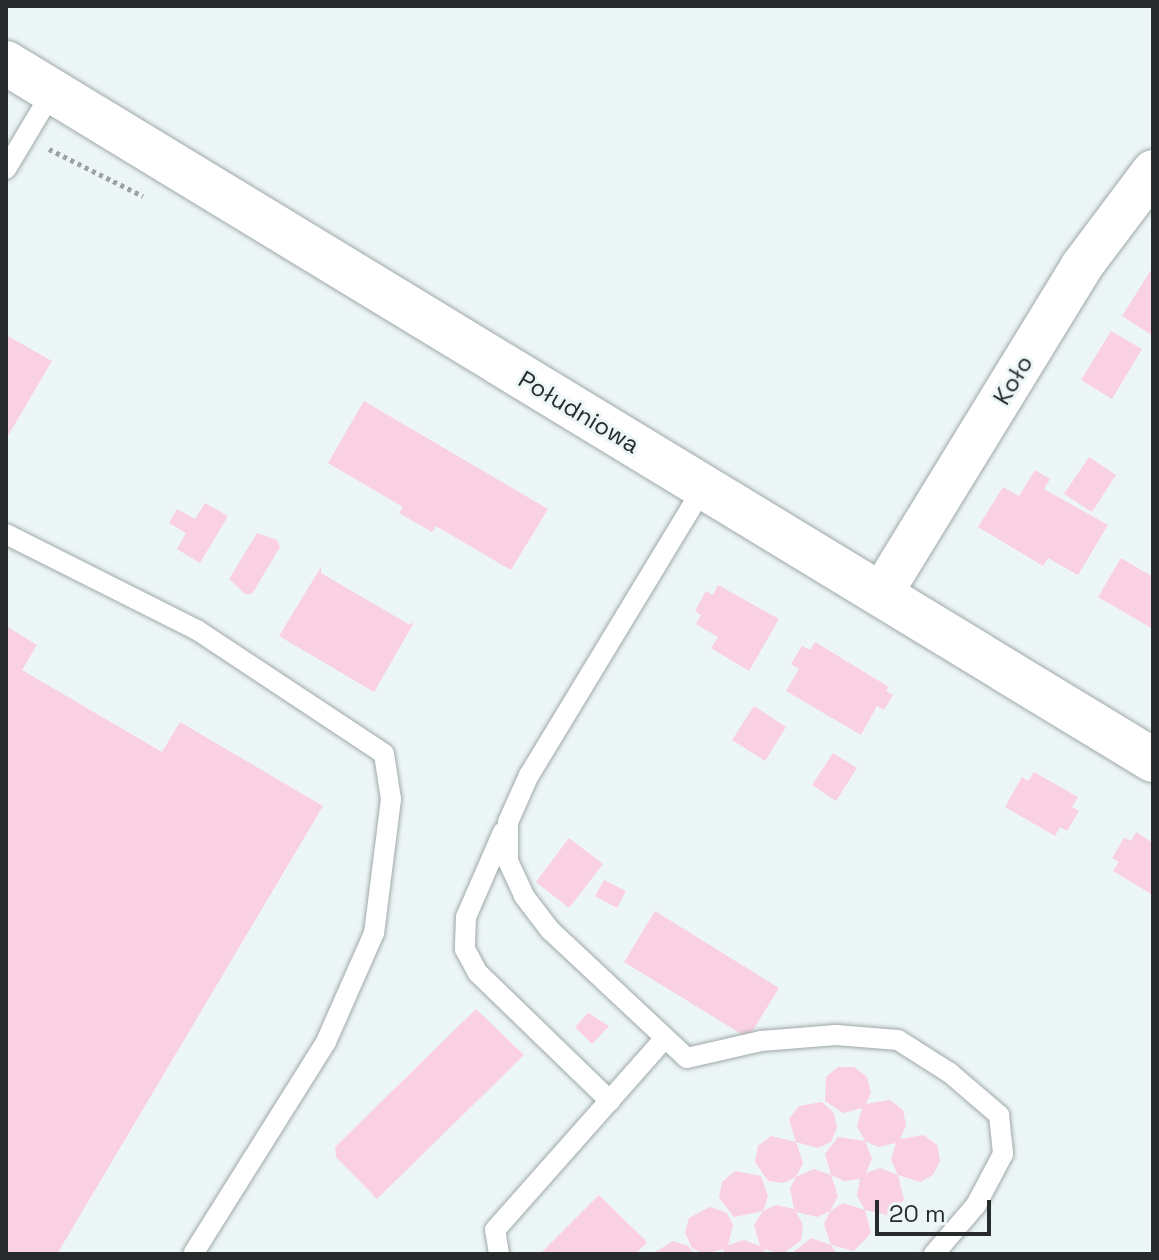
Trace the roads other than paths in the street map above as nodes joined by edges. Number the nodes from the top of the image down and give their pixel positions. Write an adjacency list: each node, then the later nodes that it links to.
1 (6, 63): 2 (street, Południowa)
2 (52, 92): 3 (lane); 5 (street, Południowa)
3 (6, 169)
4 (1153, 171): 7 (street, Koło)
5 (703, 488): 7 (street, Południowa); 9 (lane)
6 (6, 534): 12 (lane)
7 (881, 594): 8 (street, Południowa)
8 (1153, 760)
9 (508, 822): 10 (lane); 11 (lane)
10 (665, 1038): 11 (lane); 14 (lane)
11 (610, 1101): 13 (lane)
12 (193, 1254)
13 (499, 1254)
14 (934, 1254)

